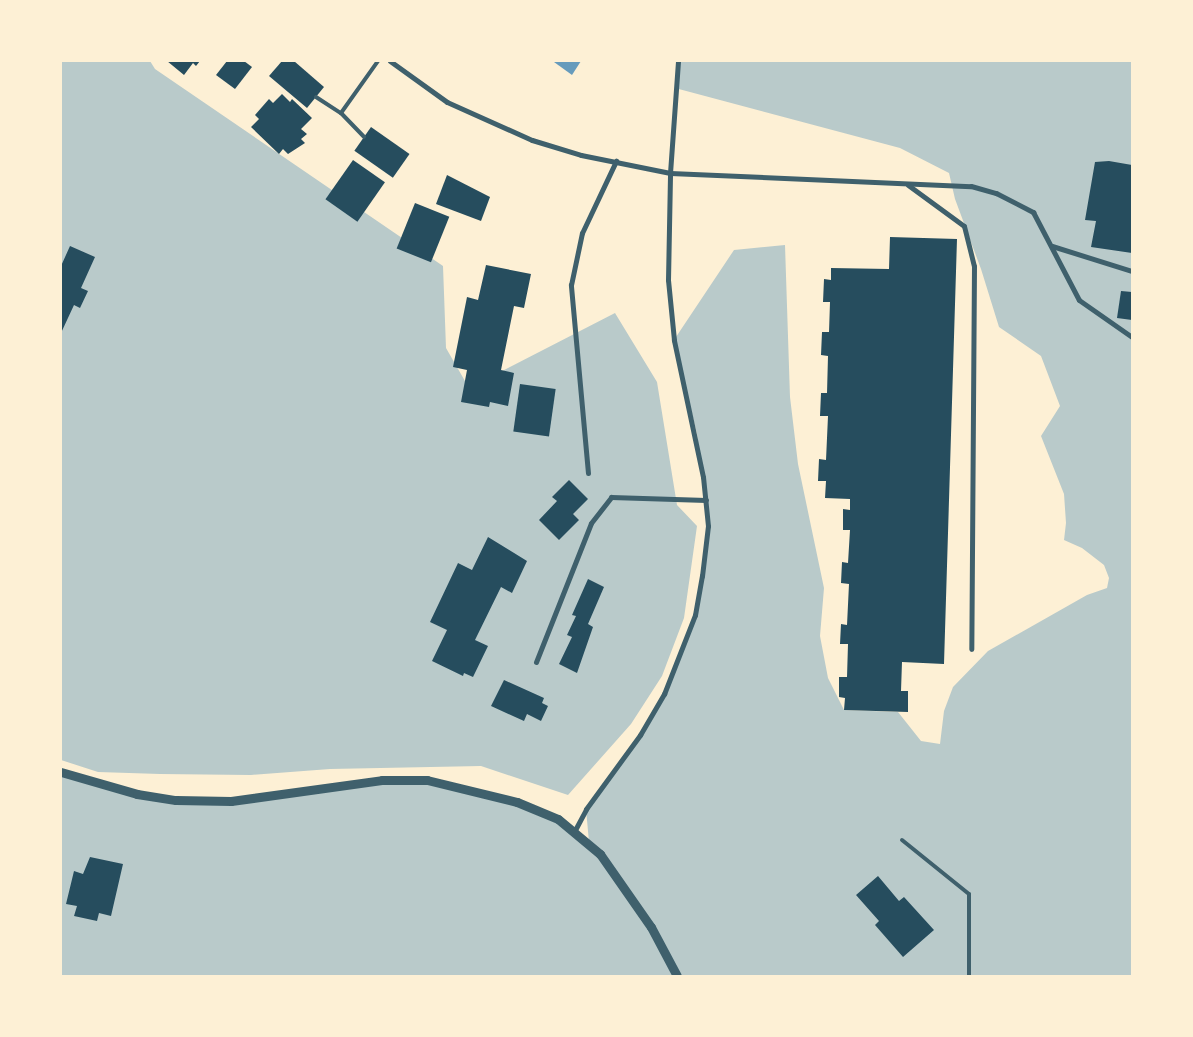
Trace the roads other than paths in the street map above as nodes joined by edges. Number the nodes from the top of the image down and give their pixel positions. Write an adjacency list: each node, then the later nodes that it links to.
1 (378, 61): 5 (lane)
2 (390, 61): 7 (street)
3 (678, 61): 8 (street)
4 (316, 97): 5 (lane)
5 (341, 113): 6 (lane)
6 (364, 137)
7 (616, 161): 8 (street); 13 (street)
8 (670, 173): 9 (street); 14 (street)
9 (908, 185): 10 (street); 15 (street)
10 (1052, 246): 11 (street); 12 (street)
11 (1132, 271)
12 (1132, 337)
13 (588, 473)
14 (706, 500): 16 (street); 18 (street)
15 (971, 648)
16 (536, 662)
17 (61, 772): 18 (street)
18 (575, 830): 20 (street)
19 (902, 840): 21 (lane)
20 (677, 976)
21 (968, 976)

